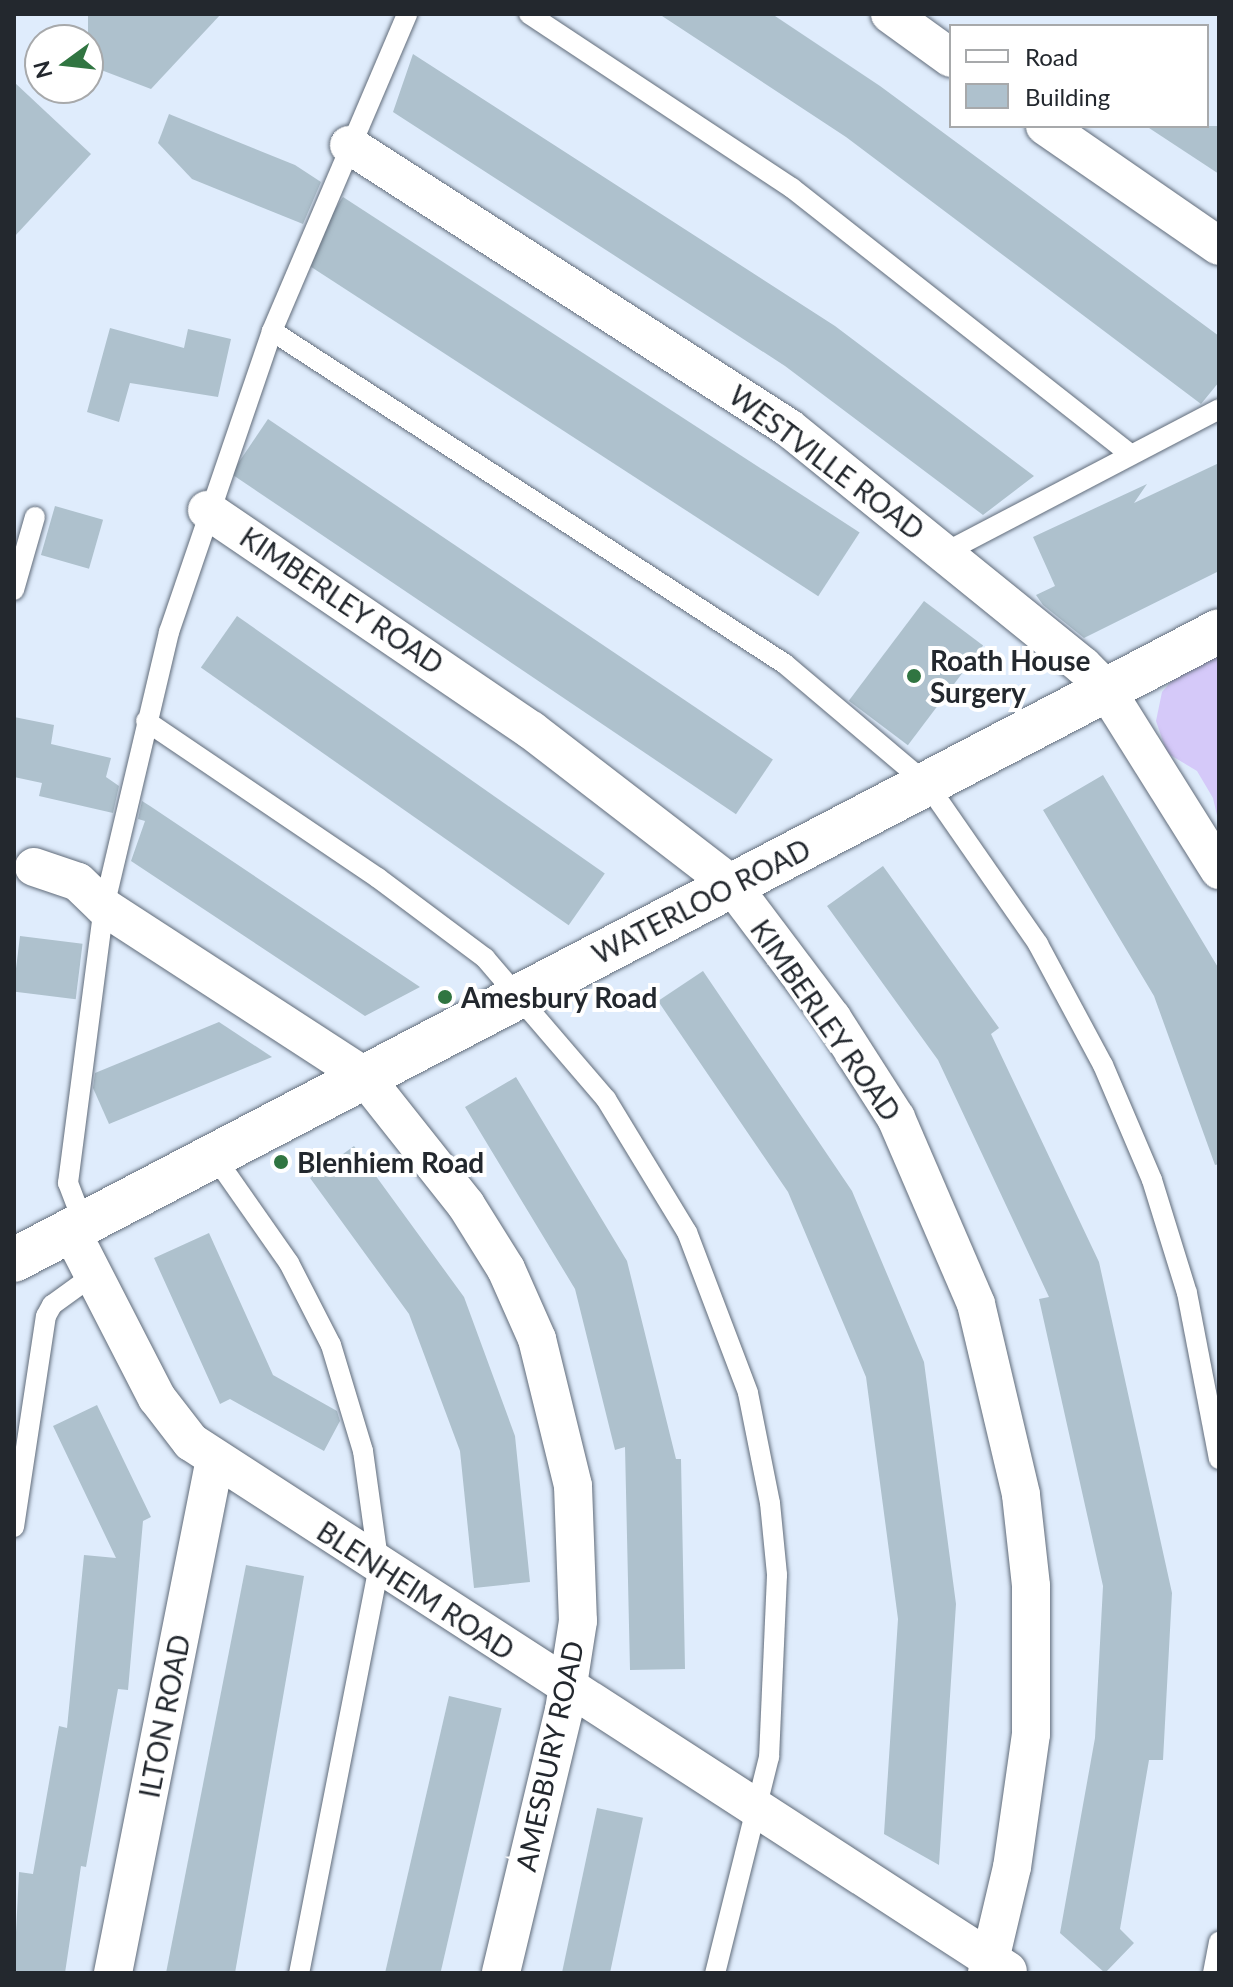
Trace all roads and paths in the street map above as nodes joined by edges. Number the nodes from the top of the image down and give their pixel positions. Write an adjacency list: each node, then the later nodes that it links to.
1 (407, 14): 6 (lane)
2 (529, 14): 10 (lane)
3 (890, 14): 4 (street)
4 (949, 57)
5 (1048, 128): 7 (street)
6 (349, 145): 8 (lane); 13 (street, WESTVILLE ROAD)
7 (1219, 246)
8 (272, 331): 11 (lane); 18 (lane)
9 (1219, 409): 10 (lane)
10 (1130, 454): 13 (lane)
11 (207, 510): 17 (lane); 21 (street, KIMBERLEY ROAD)
12 (35, 517): 14 (lane)
13 (946, 552): 16 (street, WESTVILLE ROAD)
14 (14, 590)
15 (1219, 631): 16 (street, WATERLOO ROAD)
16 (1105, 688): 18 (street, WATERLOO ROAD); 20 (street, WESTVILLE ROAD)
17 (146, 721): 22 (lane); 23 (lane)
18 (927, 784): 21 (street, WATERLOO ROAD); 30 (lane)
19 (34, 867): 22 (street, AMESBURY ROAD)
20 (1219, 870)
21 (731, 884): 23 (street, WATERLOO ROAD); 36 (street, KIMBERLEY ROAD)
22 (104, 907): 24 (street, AMESBURY ROAD); 26 (lane)
23 (520, 995): 24 (street, WATERLOO ROAD); 34 (lane)
24 (363, 1075): 25 (street, WATERLOO ROAD); 33 (street, AMESBURY ROAD)
25 (212, 1153): 26 (street, WATERLOO ROAD); 32 (lane)
26 (76, 1226): 27 (street, WATERLOO ROAD); 28 (street, BLENHEIM ROAD)
27 (14, 1260)
28 (92, 1276): 29 (street, BLENHEIM ROAD); 31 (lane)
29 (215, 1459): 32 (street, BLENHEIM ROAD); 37 (street, ILTON ROAD)
30 (1219, 1459)
31 (14, 1527)
32 (379, 1566): 33 (street, BLENHEIM ROAD); 38 (lane)
33 (568, 1688): 34 (street, BLENHEIM ROAD); 39 (street, AMESBURY ROAD)
34 (758, 1810): 36 (street, BLENHEIM ROAD); 40 (lane)
35 (1219, 1942): 41 (lane)
36 (996, 1969)
37 (113, 1973)
38 (299, 1973)
39 (501, 1973)
40 (715, 1973)
41 (1213, 1973)

